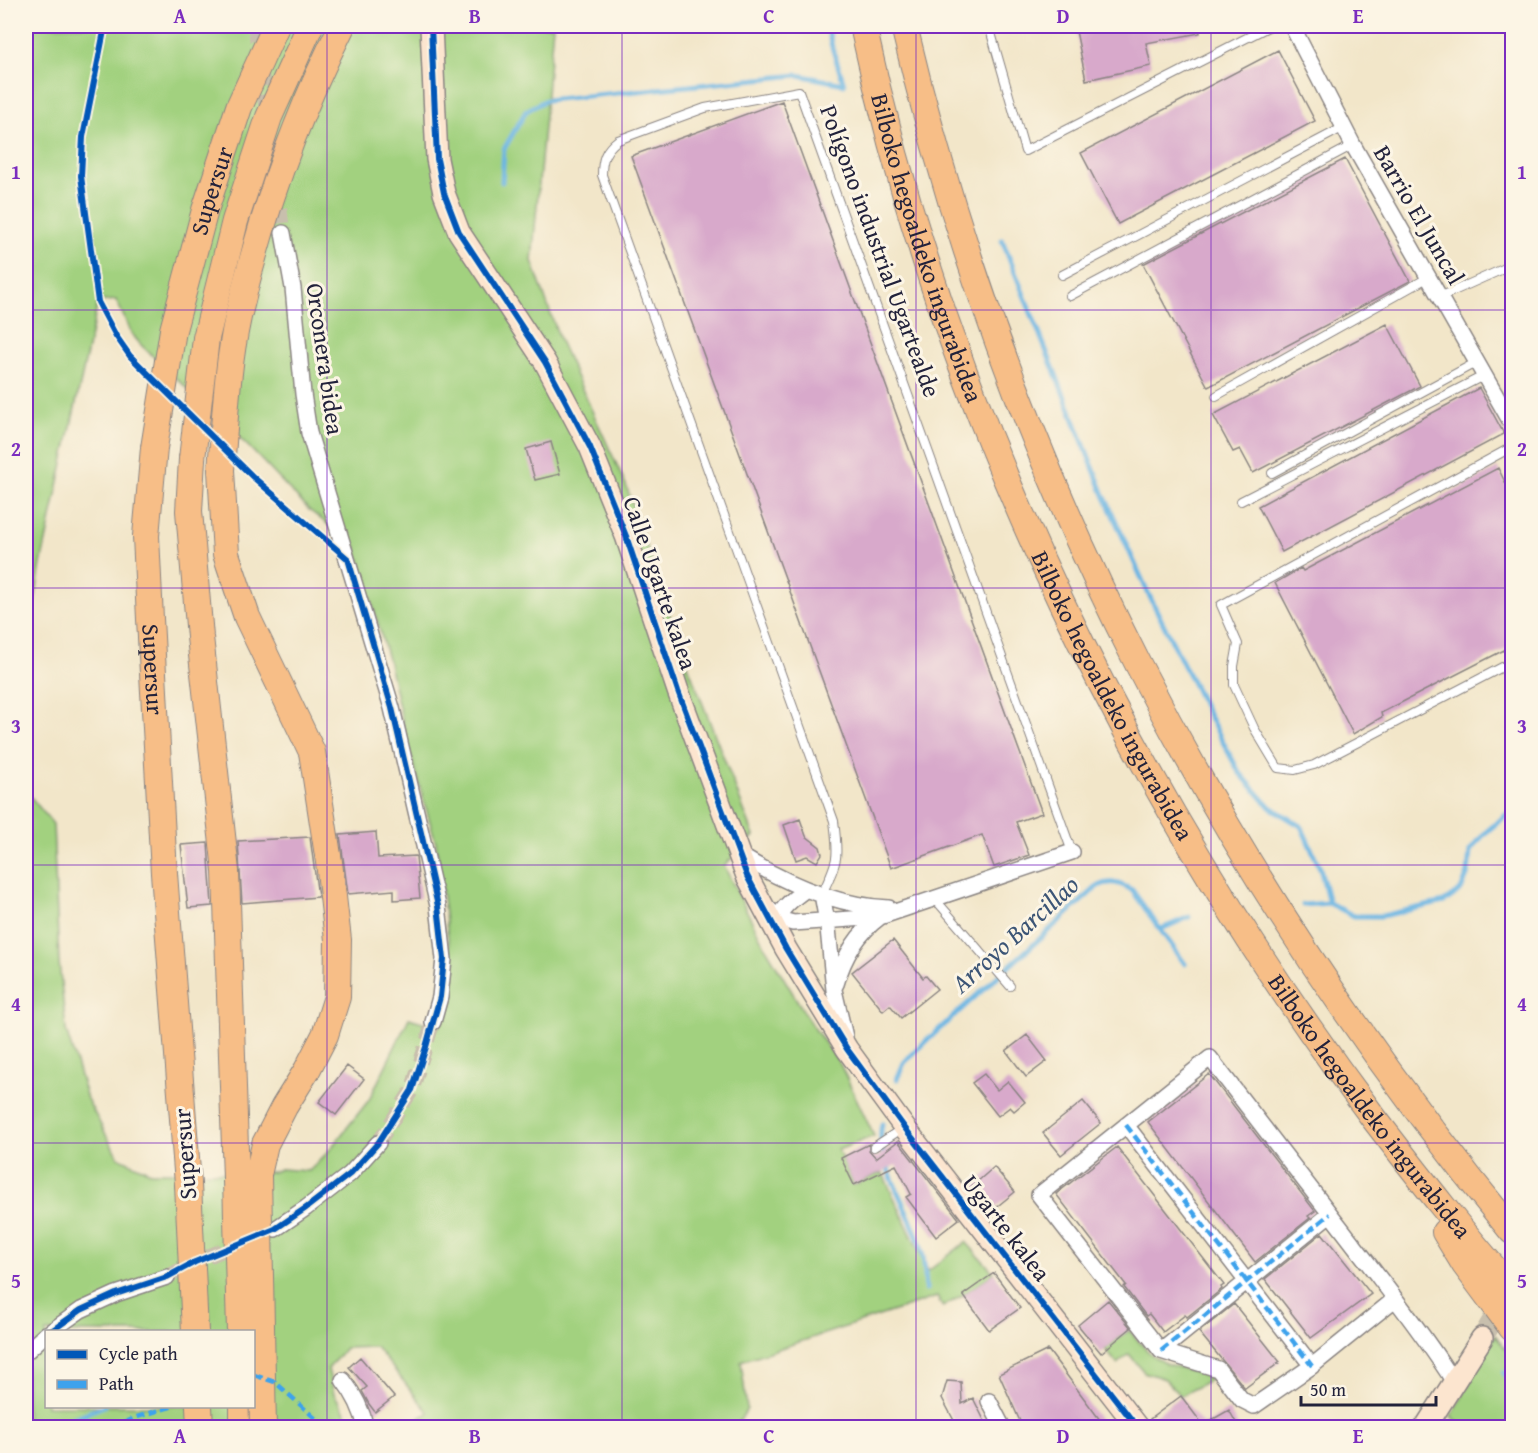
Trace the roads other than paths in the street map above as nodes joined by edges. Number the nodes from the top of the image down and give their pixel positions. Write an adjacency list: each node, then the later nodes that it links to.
1 (276, 26): 55 (highway, Supersur, bridge)
2 (310, 26): 45 (highway, Supersur, bridge)
3 (342, 26): 45 (highway, bridge)
4 (431, 26): 26 (street, Calle Ugarte kalea)
5 (863, 26): 42 (highway, Bilboko hegoaldeko ingurabidea)
6 (904, 26): 48 (highway, Bilboko hegoaldeko ingurabidea)
7 (989, 26): 8 (lane)
8 (1269, 26)
9 (1292, 26): 10 (street, Barrio El Juncal)
10 (1344, 127): 11 (street, Barrio El Juncal); 14 (lane)
11 (1353, 145): 15 (street, Barrio El Juncal); 16 (lane)
12 (282, 234): 38 (street, Orconera bidea)
13 (1512, 265): 17 (lane)
14 (1062, 275)
15 (1429, 277): 17 (street, Barrio El Juncal); 19 (lane)
16 (1070, 296)
17 (1440, 297): 18 (street, Barrio El Juncal)
18 (1481, 369): 20 (street, Barrio El Juncal); 22 (lane); 23 (lane)
19 (1216, 396)
20 (1512, 424)
21 (1512, 447): 24 (lane)
22 (1272, 473)
23 (1241, 501)
24 (1512, 662)
25 (1072, 852): 29 (lane, Polígono industrial Ugartealde); 30 (street, Polígono industrial Ugartealde)
26 (737, 854): 27 (street, Calle Ugarte kalea); 28 (street, Polígono industrial Ugartealde)
27 (747, 876): 33 (street); 35 (street, Calle Ugarte kalea)
28 (806, 889): 29 (street, Polígono industrial Ugartealde); 33 (street)
29 (822, 894): 31 (street, Polígono industrial Ugartealde); 34 (street)
30 (935, 899): 31 (street, Polígono industrial Ugartealde); 36 (lane)
31 (910, 908): 32 (street, Polígono industrial Ugartealde)
32 (880, 917): 34 (street, Polígono industrial Ugartealde); 37 (street, Polígono industrial Ugartealde)
33 (779, 920): 34 (street, Polígono industrial Ugartealde); 35 (street)
34 (826, 920): 37 (street)
35 (802, 976): 39 (street, Calle Ugarte kalea)
36 (1010, 986)
37 (834, 990): 39 (street)
38 (433, 1022)
39 (848, 1049): 41 (street, Ugarte kalea)
40 (1126, 1125): 46 (street); 50 (street); 59 (street)
41 (904, 1127): 44 (lane); 72 (street, Ugarte kalea)
42 (1383, 1129): 51 (highway, Bilboko hegoaldeko ingurabidea); 53 (highway)
43 (378, 1143): 47 (street)
44 (874, 1147)
45 (247, 1177): 56 (highway, Supersur, bridge); 69 (highway, bridge)
46 (1330, 1214): 50 (street); 52 (street)
47 (275, 1229)
48 (1512, 1231)
49 (167, 1277): 54 (street)
50 (1247, 1282): 59 (street); 61 (street)
51 (1512, 1289)
52 (1395, 1299): 61 (street); 63 (street)
53 (1512, 1328)
54 (52, 1330)
55 (195, 1330)
56 (240, 1330)
57 (45, 1336): 60 (street)
58 (1482, 1338): 63 (street)
59 (1161, 1351): 61 (street)
60 (26, 1352)
61 (1312, 1366)
62 (343, 1380): 70 (street)
63 (1454, 1383): 73 (street)
64 (989, 1401): 71 (street)
65 (199, 1408): 67 (highway)
66 (243, 1408): 68 (highway)
67 (200, 1428)
68 (243, 1428)
69 (262, 1428)
70 (366, 1428)
71 (1003, 1428)
72 (1138, 1428)
73 (1425, 1428)

